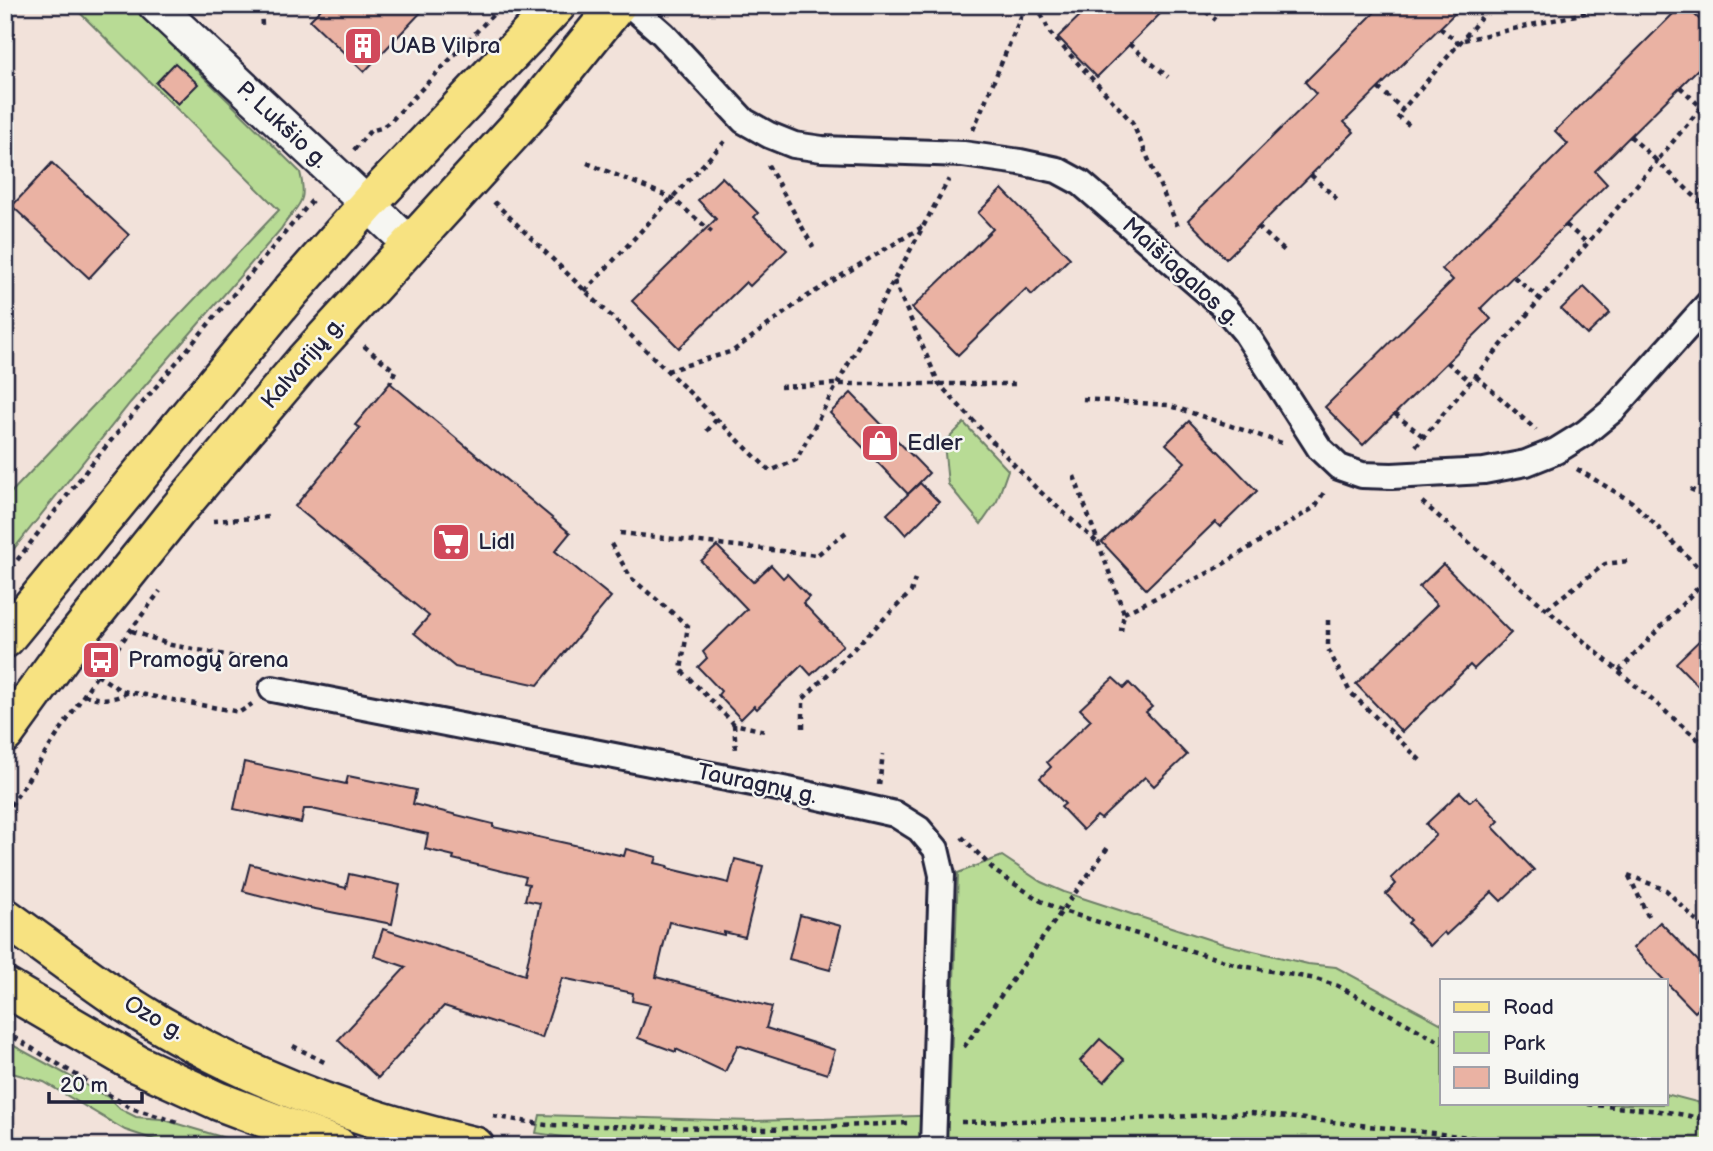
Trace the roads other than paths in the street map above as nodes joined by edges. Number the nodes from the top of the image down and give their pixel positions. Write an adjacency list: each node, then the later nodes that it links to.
1 (155, 5): 5 (street, P. Lukšio g.)
2 (557, 5): 5 (main road)
3 (617, 5): 6 (main road, Kalvarijų g.)
4 (629, 5): 7 (street, Maišiagalos g.)
5 (367, 205): 6 (street, P. Lukšio g.); 8 (main road)
6 (410, 244): 10 (main road, Kalvarijų g.)
7 (1708, 304)
8 (5, 639)
9 (272, 689): 15 (street, Tauragnų g.)
10 (5, 734)
11 (5, 917): 14 (main road, Ozo g.)
12 (5, 987): 13 (main road, Ozo g.)
13 (337, 1146)
14 (475, 1146)
15 (933, 1146)

